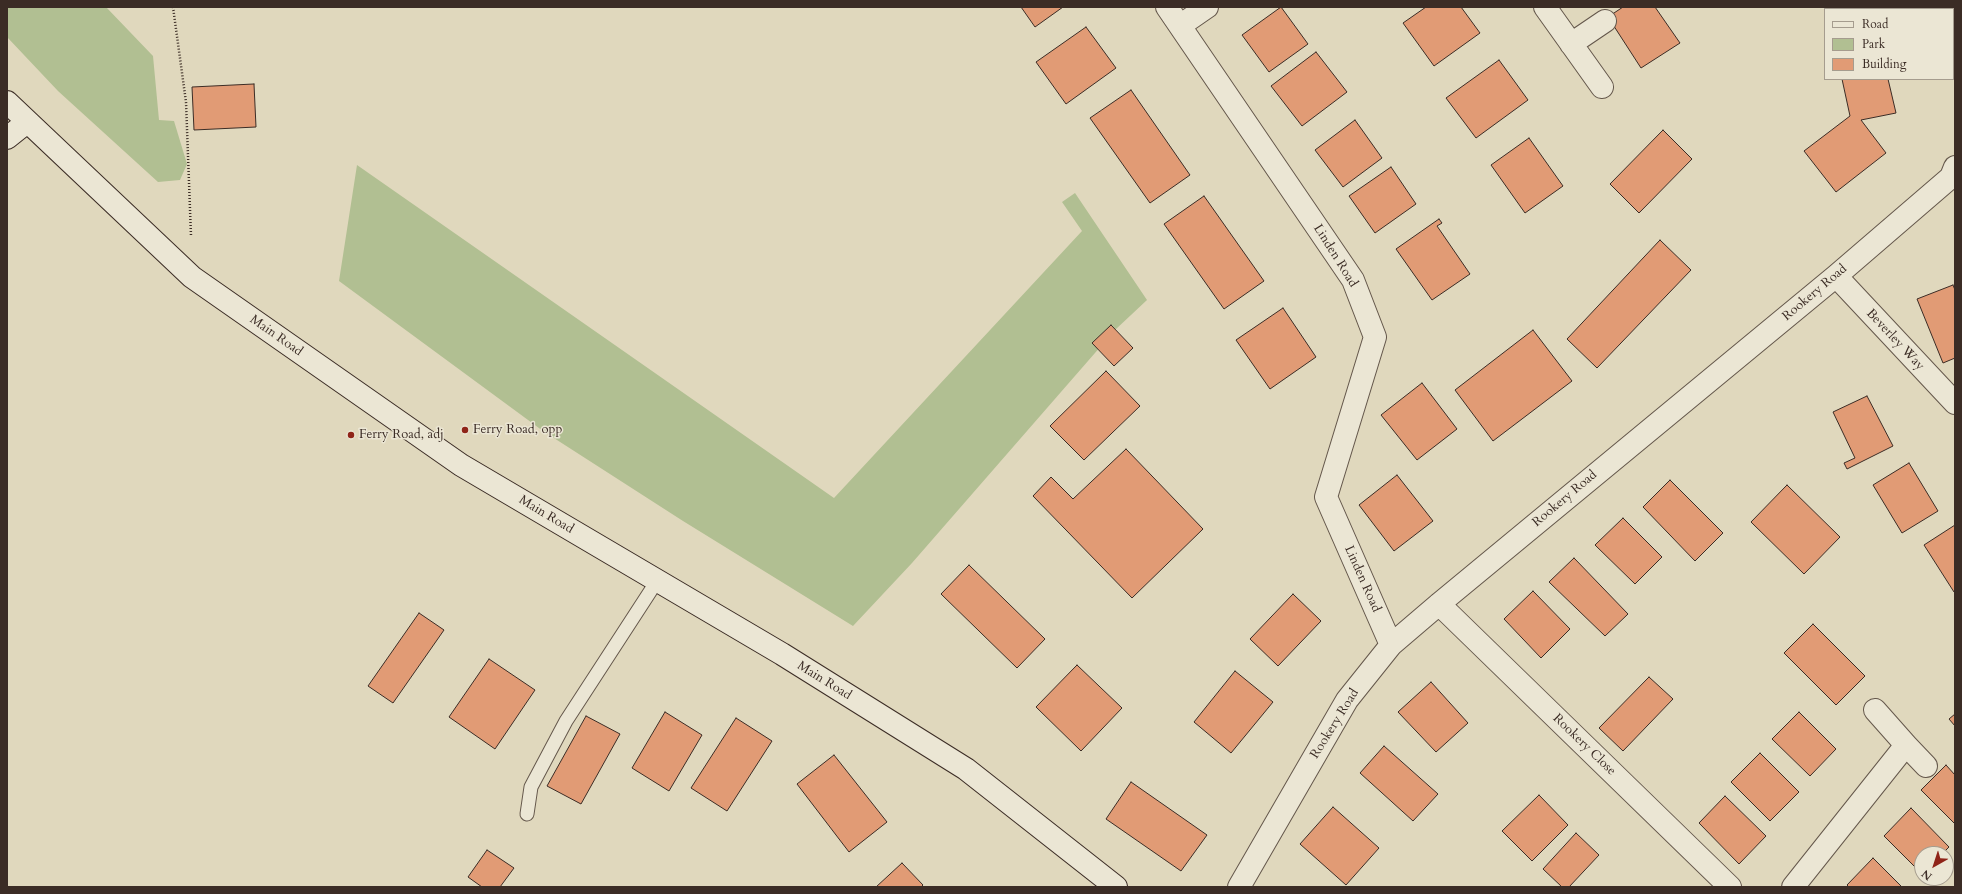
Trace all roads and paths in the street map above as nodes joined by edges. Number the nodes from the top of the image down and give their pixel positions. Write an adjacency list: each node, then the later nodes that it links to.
1 (173, 7): 14 (path)
2 (1167, 7): 6 (street, Linden Road)
3 (1207, 7): 6 (street)
4 (1545, 7): 7 (street)
5 (1605, 21): 7 (street)
6 (1181, 25): 18 (street, Linden Road)
7 (1572, 44): 8 (street)
8 (1602, 86)
9 (7, 102): 10 (street, Main Road)
10 (27, 122): 11 (street); 14 (street, Main Road)
11 (7, 138)
12 (1955, 167): 13 (street, Rookery Road)
13 (1836, 276): 15 (street, Beverley Way); 17 (street, Rookery Road)
14 (192, 277): 16 (street, Main Road)
15 (1955, 403)
16 (657, 581): 22 (lane); 23 (street, Main Road)
17 (1439, 604): 18 (street, Rookery Road); 25 (street, Rookery Close)
18 (1391, 645): 24 (street, Rookery Road)
19 (1875, 710): 20 (street)
20 (1906, 745): 21 (street); 26 (street)
21 (1926, 766)
22 (527, 814)
23 (1116, 887)
24 (1239, 887)
25 (1730, 887)
26 (1793, 887)

